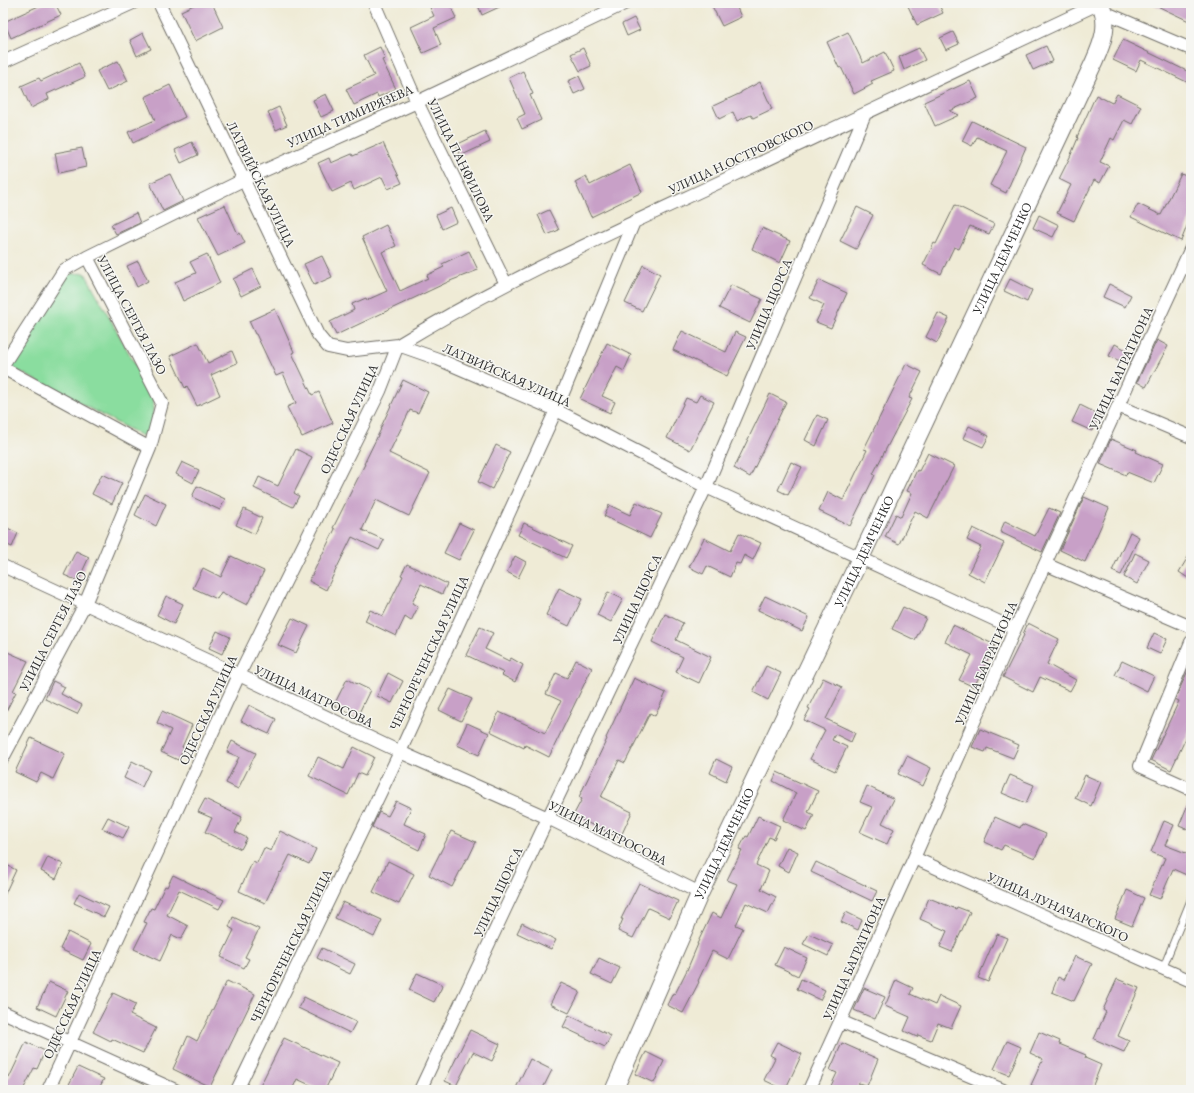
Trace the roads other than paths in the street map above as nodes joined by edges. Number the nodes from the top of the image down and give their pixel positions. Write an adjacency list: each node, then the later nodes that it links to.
1 (133, 3): 7 (street)
2 (159, 3): 10 (street, ЛАТВИЙСКАЯ УЛИЦА)
3 (374, 3): 8 (street, УЛИЦА ПАНФИЛОВА)
4 (626, 3): 8 (street, УЛИЦА ТИМИРЯЗЕВА)
5 (1102, 7): 6 (street); 9 (street, УЛИЦА Н.ОСТРОВСКОГО); 22 (street, УЛИЦА ДЕМЧЕНКО)
6 (1191, 49)
7 (3, 62)
8 (417, 102): 10 (street, УЛИЦА ТИМИРЯЗЕВА); 14 (street, УЛИЦА ПАНФИЛОВА)
9 (865, 114): 11 (street, УЛИЦА Н.ОСТРОВСКОГО); 21 (street, УЛИЦА ЩОРСА)
10 (243, 180): 13 (street, УЛИЦА ТИМИРЯЗЕВА); 15 (street, ЛАТВИЙСКАЯ УЛИЦА)
11 (634, 222): 14 (street, УЛИЦА Н.ОСТРОВСКОГО); 18 (street, ЧЕРНОРЕЧЕНСКАЯ УЛИЦА)
12 (1191, 248): 17 (street, УЛИЦА БАГРАТИОНА)
13 (87, 257): 16 (street, УЛИЦА СЕРГЕЯ ЛАЗО); 20 (street, УЛИЦА СЕРГЕЯ ЛАЗО)
14 (506, 284): 15 (street, УЛИЦА Н.ОСТРОВСКОГО)
15 (398, 344): 18 (street, ЛАТВИЙСКАЯ УЛИЦА); 29 (street, ОДЕССКАЯ УЛИЦА)
16 (3, 367): 20 (street, УЛИЦА СЕРГЕЯ ЛАЗО)
17 (1118, 406): 19 (street); 23 (street, УЛИЦА БАГРАТИОНА)
18 (556, 410): 21 (street, ЛАТВИЙСКАЯ УЛИЦА); 30 (street, ЧЕРНОРЕЧЕНСКАЯ УЛИЦА)
19 (1191, 437)
20 (150, 448): 25 (street, УЛИЦА СЕРГЕЯ ЛАЗО)
21 (706, 487): 22 (street, ЛАТВИЙСКАЯ УЛИЦА); 33 (street, УЛИЦА ЩОРСА)
22 (861, 557): 27 (street, ЛАТВИЙСКАЯ УЛИЦА); 35 (street, УЛИЦА ДЕМЧЕНКО)
23 (1045, 564): 26 (street); 27 (street, УЛИЦА БАГРАТИОНА)
24 (3, 566): 25 (street, УЛИЦА МАТРОСОВА)
25 (85, 604): 29 (street, УЛИЦА МАТРОСОВА); 31 (street, УЛИЦА СЕРГЕЯ ЛАЗО)
26 (1191, 627)
27 (1015, 629): 34 (street, УЛИЦА БАГРАТИОНА)
28 (1191, 642): 32 (street)
29 (239, 675): 30 (street, УЛИЦА МАТРОСОВА); 41 (street, ОДЕССКАЯ УЛИЦА)
30 (400, 752): 33 (street, УЛИЦА МАТРОСОВА); 44 (street, ЧЕРНОРЕЧЕНСКАЯ УЛИЦА)
31 (3, 758)
32 (1191, 789)
33 (548, 818): 35 (street, УЛИЦА МАТРОСОВА); 45 (street, УЛИЦА ЩОРСА)
34 (914, 858): 37 (street, УЛИЦА ЛУНАЧАРСКОГО); 40 (street, УЛИЦА БАГРАТИОНА)
35 (700, 893): 46 (street, УЛИЦА ДЕМЧЕНКО)
36 (1191, 900): 37 (lane)
37 (1163, 968): 38 (street, УЛИЦА ЛУНАЧАРСКОГО)
38 (1191, 981)
39 (3, 1012): 41 (street)
40 (840, 1021): 47 (street, УЛИЦА БАГРАТИОНА); 48 (street)
41 (70, 1043): 42 (street, ОДЕССКАЯ УЛИЦА); 43 (street)
42 (48, 1090)
43 (175, 1090)
44 (237, 1090)
45 (420, 1090)
46 (614, 1090)
47 (809, 1090)
48 (1003, 1090)

